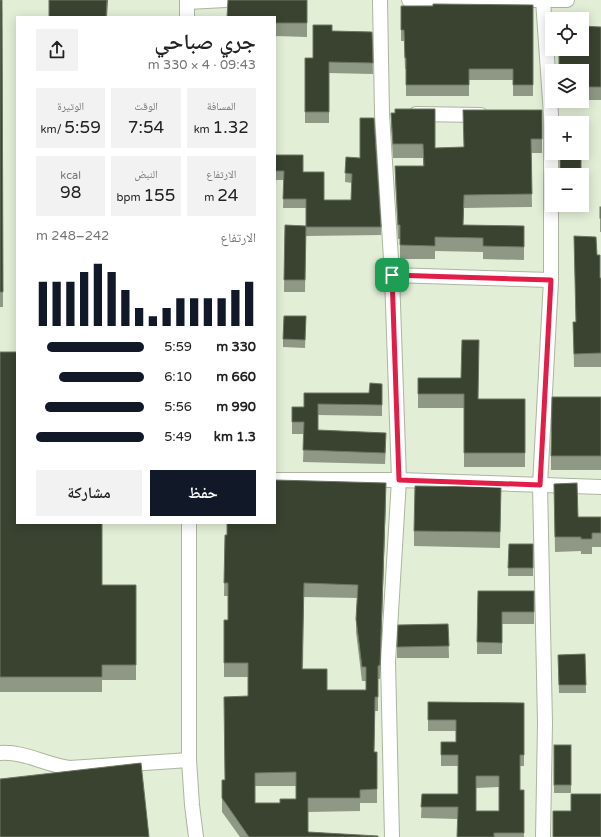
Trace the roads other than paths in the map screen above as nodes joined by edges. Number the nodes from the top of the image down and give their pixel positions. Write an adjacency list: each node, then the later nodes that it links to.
1 (226, 0): 6 (street)
2 (380, 0): 8 (street)
3 (409, 0): 4 (street)
4 (543, 0): 5 (street); 11 (street)
5 (567, 0)
6 (187, 1): 7 (street)
7 (187, 16)
8 (382, 114): 9 (street); 12 (street)
9 (497, 115)
10 (535, 115): 11 (street)
11 (550, 115): 13 (street)
12 (392, 275): 13 (street); 15 (street)
13 (551, 280): 16 (street)
14 (276, 480): 15 (street)
15 (399, 480): 16 (street); 22 (street)
16 (540, 485): 17 (street); 23 (street)
17 (601, 487)
18 (189, 524): 20 (street)
19 (0, 753): 20 (street)
20 (189, 760): 21 (street)
21 (196, 837)
22 (392, 837)
23 (543, 837)

